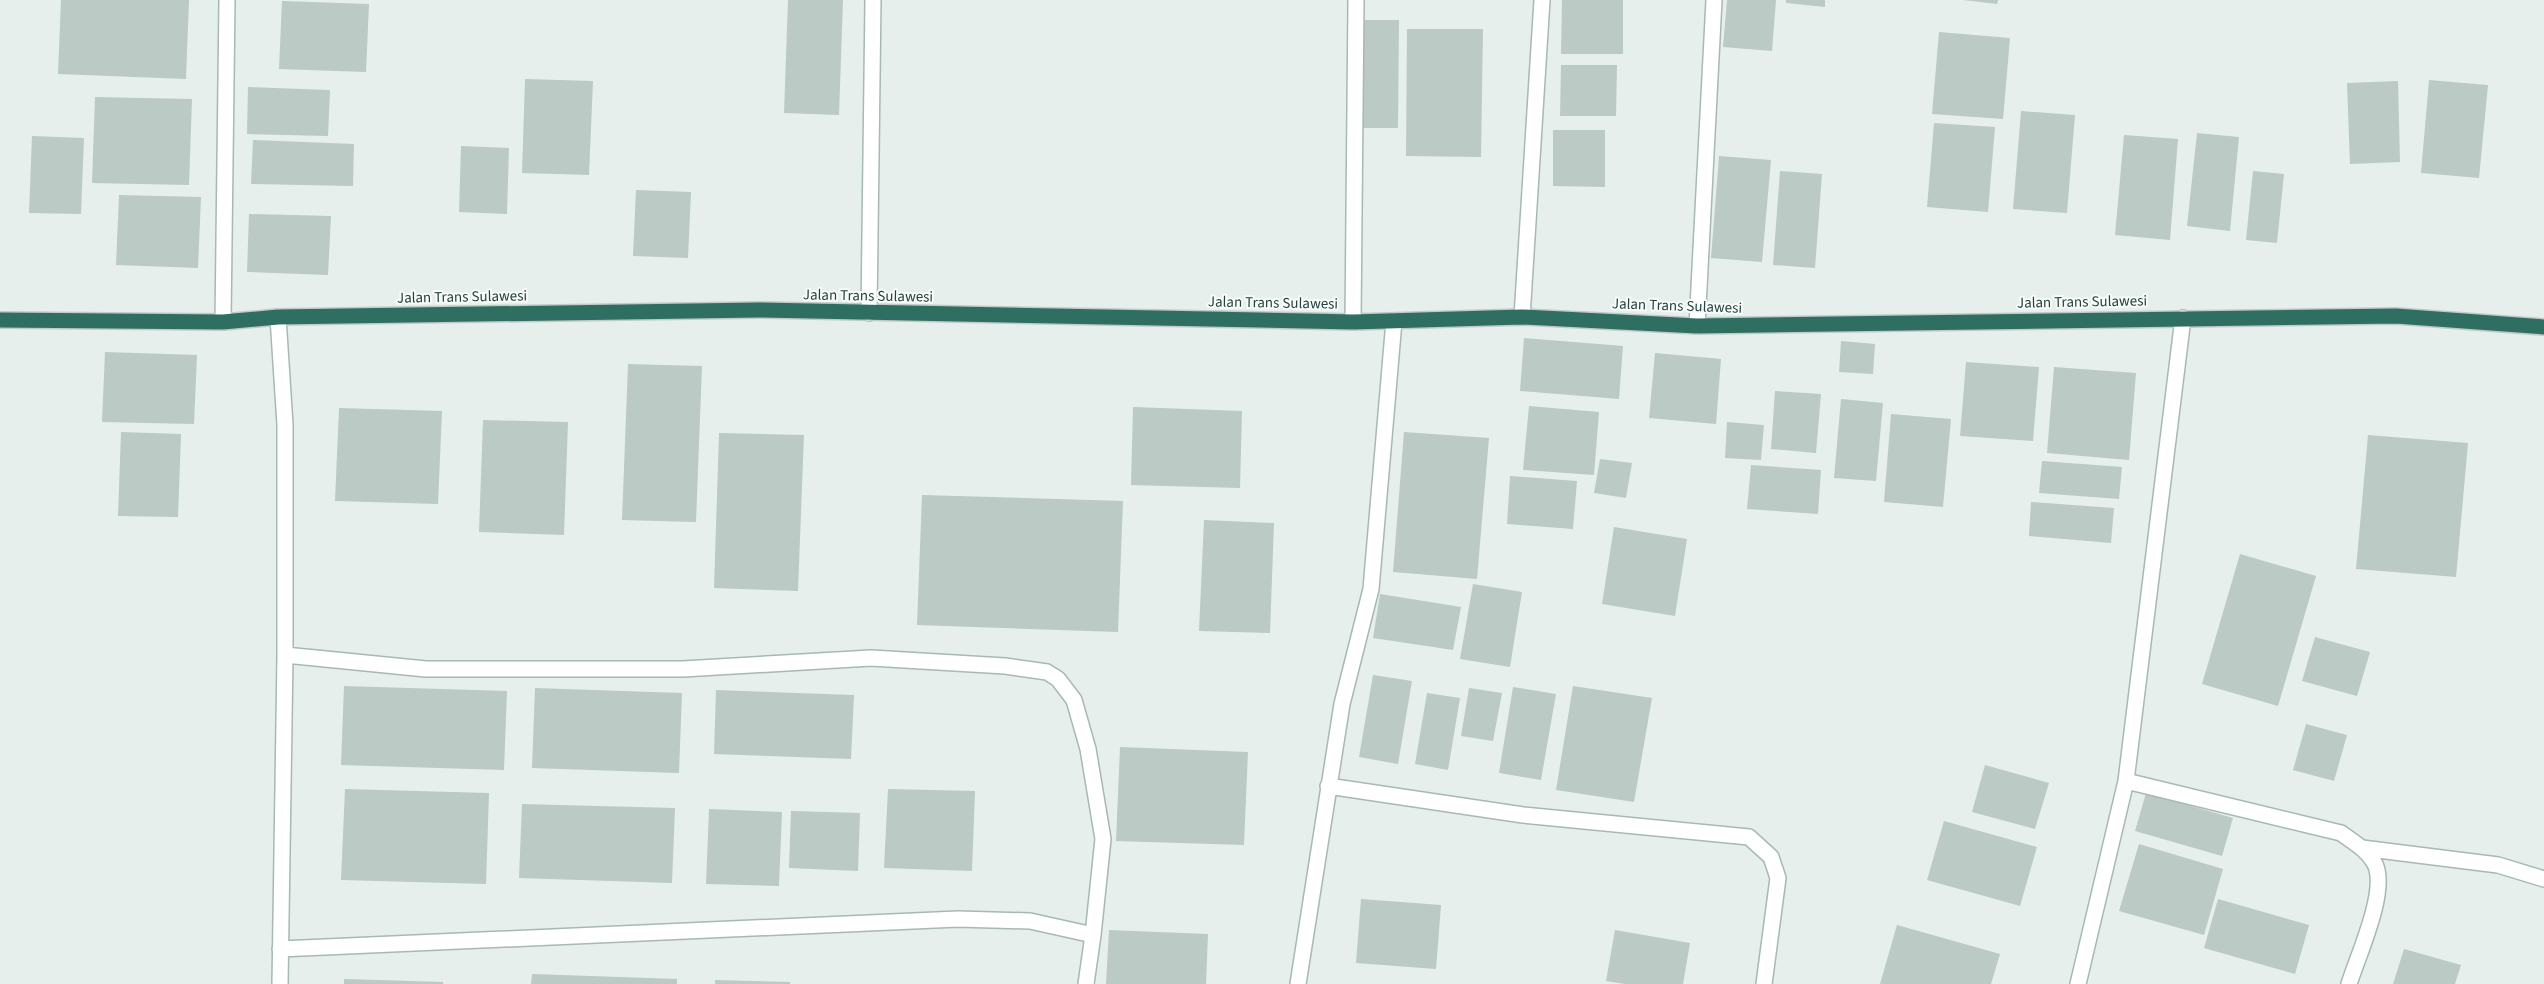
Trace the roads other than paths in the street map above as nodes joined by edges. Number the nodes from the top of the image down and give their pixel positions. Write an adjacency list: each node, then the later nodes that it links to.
1 (227, 0): 11 (street)
2 (873, 0): 6 (street)
3 (1356, 0): 12 (street)
4 (1542, 0): 8 (street)
5 (1714, 0): 14 (street)
6 (869, 314): 7 (highway, Jalan Trans Sulawesi); 12 (highway, Jalan Trans Sulawesi)
7 (278, 317): 11 (highway, Jalan Trans Sulawesi); 16 (street)
8 (1522, 317): 13 (highway, Jalan Trans Sulawesi); 14 (highway, Jalan Trans Sulawesi)
9 (2183, 318): 14 (highway, Jalan Trans Sulawesi); 15 (highway, Jalan Trans Sulawesi); 17 (street)
10 (0, 320): 11 (highway, Jalan Trans Sulawesi)
11 (223, 322)
12 (1353, 322): 13 (highway, Jalan Trans Sulawesi)
13 (1394, 322): 18 (street)
14 (1697, 326)
15 (2544, 327)
16 (285, 655): 21 (street); 22 (street)
17 (2126, 781): 19 (street); 27 (street)
18 (1328, 786): 25 (street); 26 (street)
19 (2362, 848): 20 (street); 28 (street)
20 (2544, 879)
21 (1093, 935): 22 (street); 24 (street)
22 (280, 949): 23 (street)
23 (280, 984)
24 (1086, 984)
25 (1298, 984)
26 (1764, 984)
27 (2078, 984)
28 (2349, 984)

